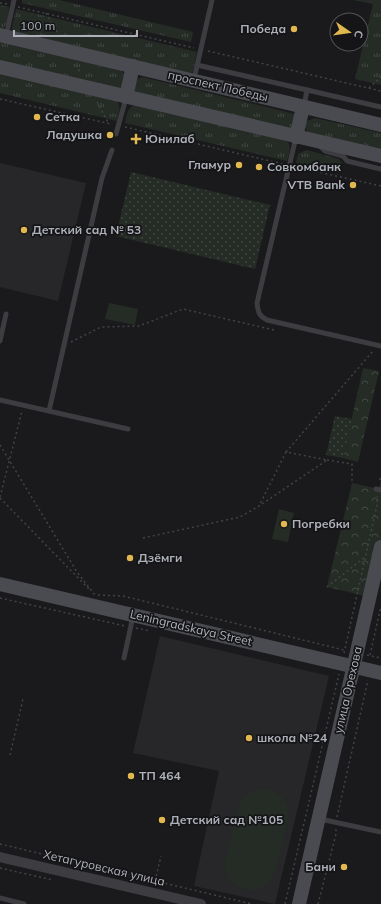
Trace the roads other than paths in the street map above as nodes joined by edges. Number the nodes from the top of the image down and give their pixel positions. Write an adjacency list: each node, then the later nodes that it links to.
1 (212, 0): 4 (lane)
2 (14, 3): 3 (lane)
3 (3, 35): 5 (main road, проспект Победы)
4 (197, 65): 7 (lane); 8 (lane)
5 (133, 66): 7 (main road, проспект Победы); 9 (main road)
6 (0, 67): 9 (main road)
7 (193, 80): 10 (main road, проспект Победы)
8 (307, 90): 10 (lane); 11 (lane)
9 (126, 97): 13 (lane); 14 (main road)
10 (303, 106): 12 (main road, проспект Победы); 14 (main road)
11 (381, 107)
12 (381, 125)
13 (116, 134)
14 (296, 136): 15 (main road); 21 (lane)
15 (315, 141): 17 (main road); 18 (lane)
16 (112, 150): 23 (lane)
17 (381, 156)
18 (381, 169)
19 (6, 314): 20 (lane)
20 (0, 341)
21 (380, 345)
22 (0, 400): 23 (lane)
23 (49, 411): 24 (lane)
24 (128, 430)
25 (381, 547): 29 (main road, улица Орехова)
26 (0, 584): 27 (main road, Leningradskaya Street)
27 (134, 615): 28 (lane); 29 (main road, Leningradskaya Street)
28 (124, 658)
29 (355, 666): 30 (main road, Leningradskaya Street); 31 (main road, улица Орехова)
30 (381, 673)
31 (319, 819): 32 (lane); 37 (main road, улица Орехова)
32 (381, 832)
33 (0, 857): 36 (street, Хетагуровская улица)
34 (0, 898): 35 (lane)
35 (24, 904)
36 (201, 904)
37 (299, 904)

